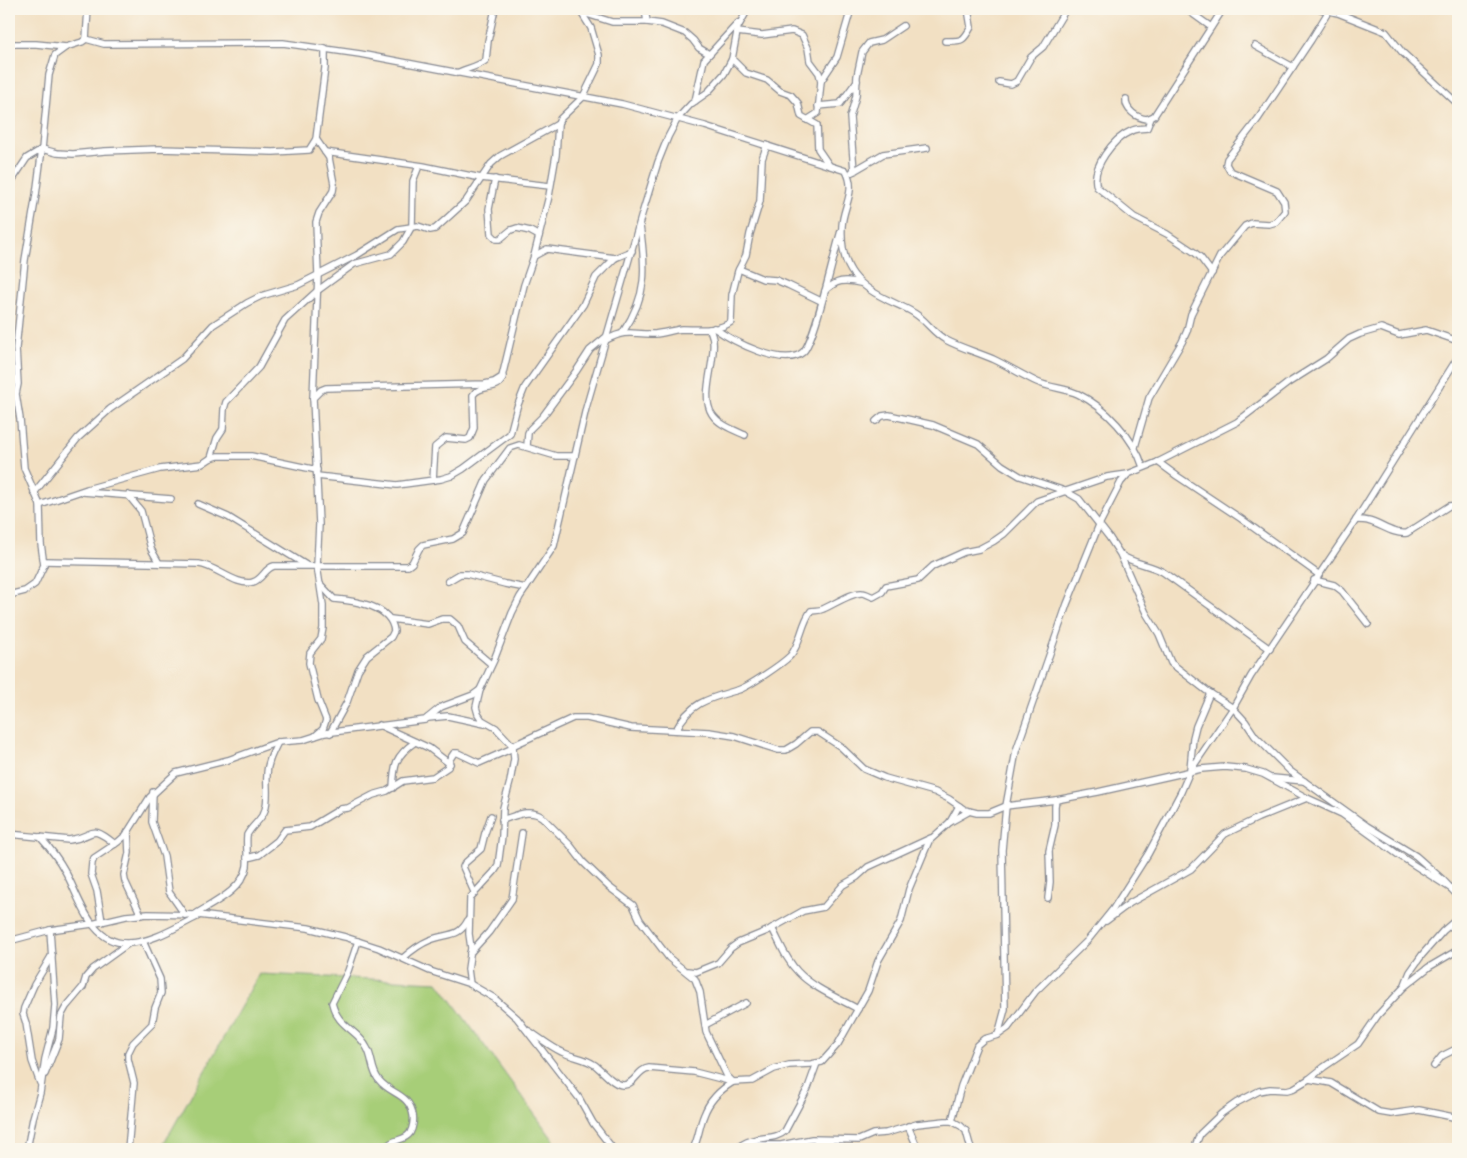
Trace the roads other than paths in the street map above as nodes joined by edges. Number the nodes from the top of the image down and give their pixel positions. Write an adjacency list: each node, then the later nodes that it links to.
1 (88, 9): 19 (street)
2 (495, 9): 28 (street)
3 (571, 9): 13 (street)
4 (645, 9): 15 (street)
5 (748, 9): 14 (street)
6 (851, 9): 29 (street)
7 (968, 9): 20 (street)
8 (1066, 9): 31 (street)
9 (1186, 9): 17 (street)
10 (1223, 9): 17 (street)
11 (1321, 9): 12 (street)
12 (1329, 9): 27 (street); 35 (street)
13 (581, 11): 15 (street); 32 (street)
14 (742, 18): 18 (street); 25 (street)
15 (648, 22): 25 (street)
16 (903, 26): 30 (street)
17 (1211, 27): 38 (street)
18 (737, 32): 26 (street); 29 (street)
19 (86, 38): 23 (street); 24 (street)
20 (945, 42)
21 (9, 44): 23 (street)
22 (1255, 46): 27 (street)
23 (66, 47): 44 (street)
24 (324, 48): 28 (street); 41 (street)
25 (709, 54): 34 (street)
26 (732, 59): 34 (street); 39 (street)
27 (1293, 67): 61 (street)
28 (457, 73): 32 (street)
29 (821, 81): 36 (street)
30 (857, 81): 36 (street); 48 (street)
31 (999, 82)
32 (583, 97): 37 (street); 40 (street)
33 (1126, 99): 38 (street)
34 (695, 101): 37 (street)
35 (1458, 104)
36 (818, 106): 39 (street)
37 (678, 118): 42 (street); 53 (street)
38 (1151, 118): 61 (street)
39 (807, 120): 46 (street)
40 (558, 124): 49 (street); 52 (street)
41 (316, 140): 44 (street); 45 (street)
42 (767, 145): 46 (street); 60 (street)
43 (927, 148): 48 (street)
44 (42, 149): 51 (street); 74 (street)
45 (325, 152): 47 (street); 62 (street)
46 (828, 165): 48 (street)
47 (419, 166): 49 (street); 54 (street)
48 (851, 173): 55 (street)
49 (481, 178): 50 (street); 54 (street)
50 (495, 179): 52 (street); 56 (street)
51 (9, 185)
52 (550, 186): 56 (street)
53 (640, 224): 57 (street); 68 (street)
54 (412, 226): 62 (street); 64 (street)
55 (842, 226): 63 (street); 65 (street)
56 (539, 236): 58 (street)
57 (632, 252): 59 (street); 69 (street)
58 (534, 256): 59 (street); 72 (street)
59 (615, 258): 86 (street)
60 (739, 269): 66 (street); 67 (street)
61 (1212, 273): 79 (street)
62 (318, 275): 64 (street); 89 (street)
63 (861, 283): 65 (street); 79 (street)
64 (317, 291): 75 (street); 81 (street)
65 (824, 292): 66 (street)
66 (821, 301): 67 (street)
67 (712, 329): 68 (street); 77 (street)
68 (623, 332): 69 (street)
69 (607, 338): 78 (street); 80 (street)
70 (1458, 341): 82 (street)
71 (1458, 357): 95 (street)
72 (504, 372): 75 (street); 86 (street)
73 (9, 395): 74 (street)
74 (16, 397): 89 (street)
75 (313, 398): 84 (street)
76 (876, 421): 87 (street)
77 (745, 435)
78 (527, 446): 80 (street); 101 (street)
79 (1135, 447): 83 (street)
80 (575, 456): 106 (street)
81 (211, 458): 84 (street); 88 (street)
82 (1158, 462): 83 (street); 102 (street)
83 (1143, 467): 85 (street)
84 (317, 473): 86 (street); 101 (street)
85 (1128, 474): 87 (street); 96 (street)
86 (433, 480)
87 (1065, 491): 96 (street); 118 (street)
88 (79, 492): 90 (street); 94 (street)
89 (34, 493): 94 (street)
90 (128, 495): 91 (street); 99 (street)
91 (171, 499)
92 (198, 504): 100 (street)
93 (1458, 504): 95 (street)
94 (40, 505): 98 (street)
95 (1356, 520): 102 (street)
96 (1099, 526): 97 (street); 133 (street)
97 (1120, 554): 110 (street); 113 (street)
98 (44, 561): 99 (street); 107 (street)
99 (159, 563): 100 (street)
100 (308, 566): 101 (street)
101 (317, 566): 105 (street)
102 (1318, 574): 103 (street)
103 (1314, 580): 109 (street); 110 (street)
104 (448, 581): 106 (street)
105 (320, 584): 108 (street); 120 (street)
106 (526, 588): 111 (street)
107 (9, 595)
108 (391, 619): 111 (street); 119 (street)
109 (1368, 624)
110 (1270, 649): 114 (street)
111 (491, 664): 112 (street)
112 (480, 690): 115 (street); 116 (street)
113 (1210, 693): 114 (street); 125 (street)
114 (1233, 708): 125 (street); 127 (street)
115 (428, 718): 116 (street); 117 (street)
116 (488, 724): 123 (street)
117 (379, 725): 119 (street); 122 (street)
118 (676, 730): 123 (street); 132 (street)
119 (330, 733): 120 (street)
120 (315, 736): 121 (street)
121 (278, 742): 129 (street); 144 (street)
122 (415, 742): 124 (street); 128 (street)
123 (513, 747): 124 (street); 136 (street)
124 (450, 764): 128 (street)
125 (1190, 771): 126 (street); 131 (street); 156 (street)
126 (1271, 778): 127 (street); 130 (street)
127 (1304, 781): 145 (street)
128 (393, 788): 144 (street)
129 (153, 792): 138 (street); 150 (street)
130 (1307, 798): 145 (street); 156 (street)
131 (1056, 800): 133 (street); 148 (street)
132 (959, 806): 134 (street); 137 (street)
133 (1006, 806): 134 (street); 174 (street)
134 (968, 812): 137 (street)
135 (491, 816): 146 (street)
136 (502, 820): 146 (street); 167 (street)
137 (950, 822): 142 (street)
138 (128, 832): 143 (street); 149 (street)
139 (522, 833): 164 (street)
140 (9, 834): 141 (street)
141 (40, 837): 143 (street); 155 (street)
142 (931, 838): 157 (street); 171 (street)
143 (115, 844): 154 (street)
144 (247, 858): 151 (street)
145 (1450, 888): 147 (street)
146 (474, 892): 152 (street)
147 (1458, 896)
148 (1048, 898)
149 (141, 915): 150 (street); 154 (street)
150 (185, 915): 151 (street)
151 (196, 915): 159 (street); 160 (street)
152 (470, 917): 164 (street); 166 (street)
153 (1458, 918): 169 (street)
154 (102, 922): 155 (street)
155 (92, 924): 158 (street); 162 (street)
156 (1100, 926): 174 (street)
157 (772, 928): 167 (street); 171 (street)
158 (50, 930): 161 (street); 165 (street)
159 (143, 941): 162 (street); 187 (street)
160 (358, 941): 166 (street); 188 (street)
161 (9, 942)
162 (129, 943): 181 (street)
163 (1458, 950): 169 (street)
164 (470, 953): 168 (street)
165 (52, 955): 180 (street); 180 (street)
166 (403, 958): 168 (street)
167 (687, 972): 172 (street)
168 (470, 984): 173 (street)
169 (1404, 987): 178 (street)
170 (746, 1004): 172 (street)
171 (858, 1009): 176 (street)
172 (705, 1025): 179 (street)
173 (525, 1028): 179 (street); 189 (street)
174 (998, 1035): 183 (street)
175 (1458, 1048): 177 (street)
176 (817, 1063): 179 (street); 185 (street)
177 (1434, 1066)
178 (1310, 1079): 182 (street); 194 (street)
179 (733, 1082): 190 (street)
180 (41, 1085): 181 (street)
181 (40, 1093): 186 (street)
182 (1458, 1118)
183 (952, 1121): 184 (street); 193 (street)
184 (908, 1126): 185 (street); 192 (street)
185 (741, 1145): 191 (street)
186 (27, 1149)
187 (128, 1149)
188 (384, 1149)
189 (613, 1149)
190 (693, 1149)
191 (729, 1149)
192 (918, 1149)
193 (971, 1149)
194 (1194, 1149)

